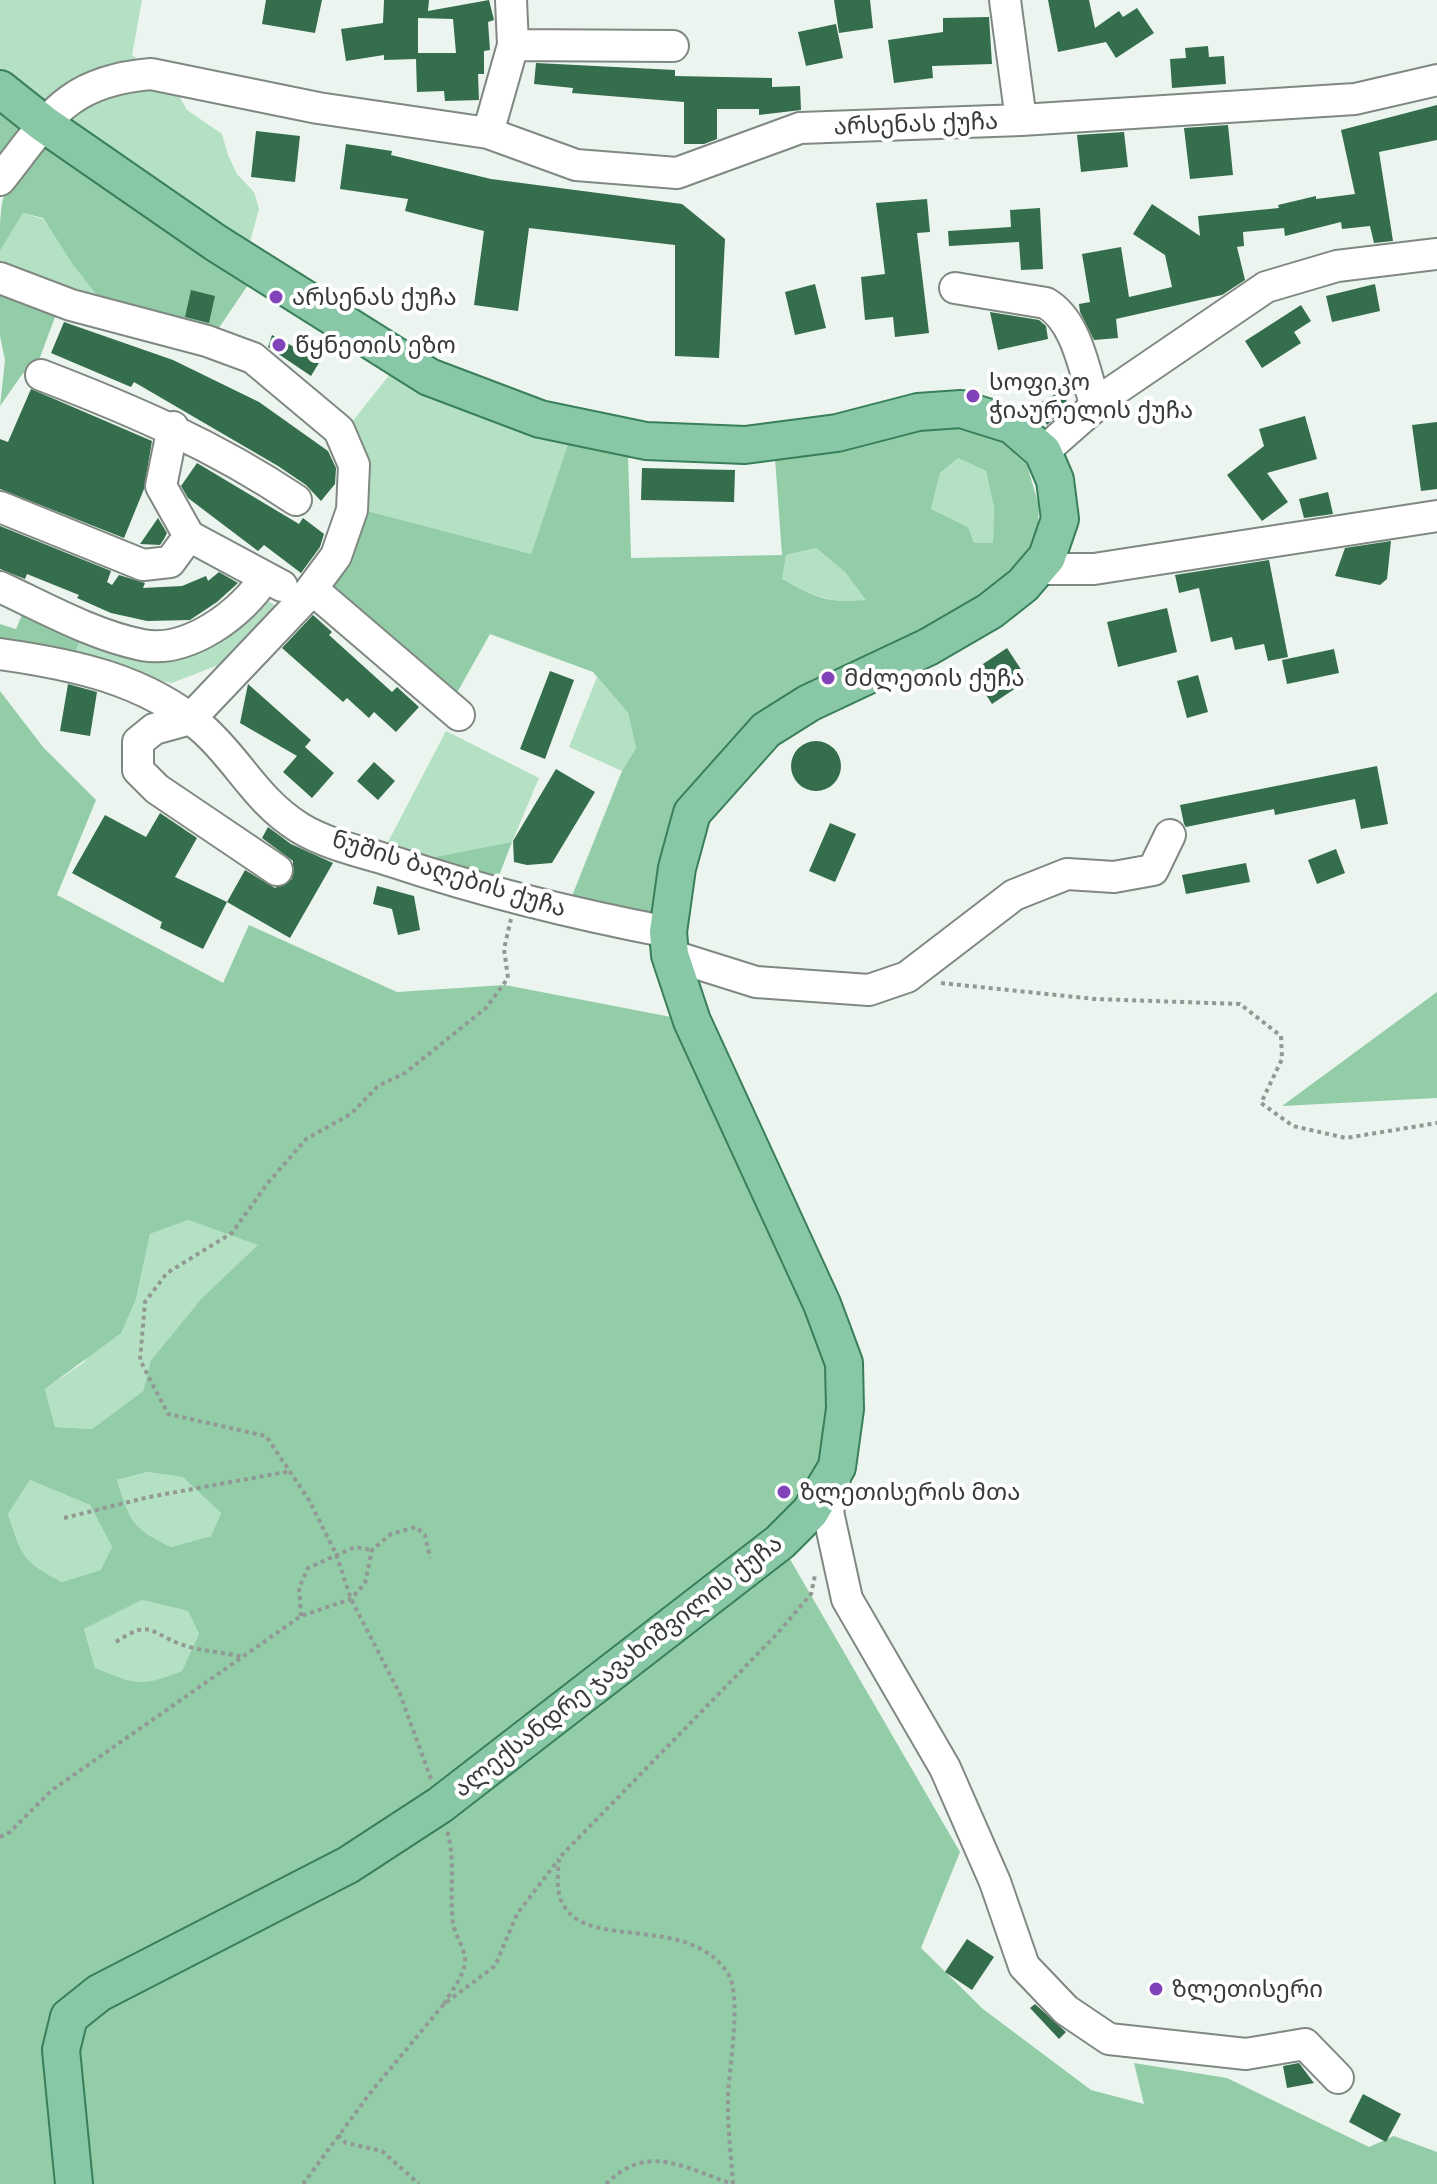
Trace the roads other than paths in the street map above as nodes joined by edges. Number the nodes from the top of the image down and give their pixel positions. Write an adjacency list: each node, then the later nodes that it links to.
1 (511, 0): 3 (street)
2 (1005, 0): 7 (street)
3 (513, 45): 4 (street); 9 (street)
4 (673, 46)
5 (1437, 80): 7 (street, არსენას ქუჩა)
6 (0, 89): 8 (main road)
7 (1021, 120): 9 (street, არსენას ქუჩა)
8 (44, 124): 9 (street, არსენას ქუჩა); 10 (street, არსენას ქუჩა); 17 (main road)
9 (488, 133)
10 (0, 180)
11 (1437, 254): 15 (street)
12 (0, 278): 25 (street)
13 (955, 288): 15 (street)
14 (41, 375): 16 (street)
15 (1096, 406): 17 (street)
16 (173, 427): 18 (street); 21 (street)
17 (1043, 452): 22 (main road)
18 (296, 500)
19 (0, 507): 21 (street)
20 (1433, 519): 22 (street)
21 (189, 536): 23 (street)
22 (1037, 569): 31 (main road)
23 (265, 577): 24 (street); 25 (street)
24 (0, 587)
25 (308, 594): 27 (street); 28 (street)
26 (0, 654): 28 (street, ნუშის ბაღების ქუჩა)
27 (459, 715)
28 (190, 719): 30 (street); 31 (street, ნუშის ბაღების ქუჩა)
29 (1170, 835): 31 (street, ნუშის ბაღების ქუჩა)
30 (277, 870)
31 (669, 943): 32 (main road, ალექსანდრე ჯავახიშვილის ქუჩა)
32 (837, 1467): 33 (street); 34 (main road, ალექსანდრე ჯავახიშვილის ქუჩა)
33 (1338, 2078)
34 (74, 2184)

